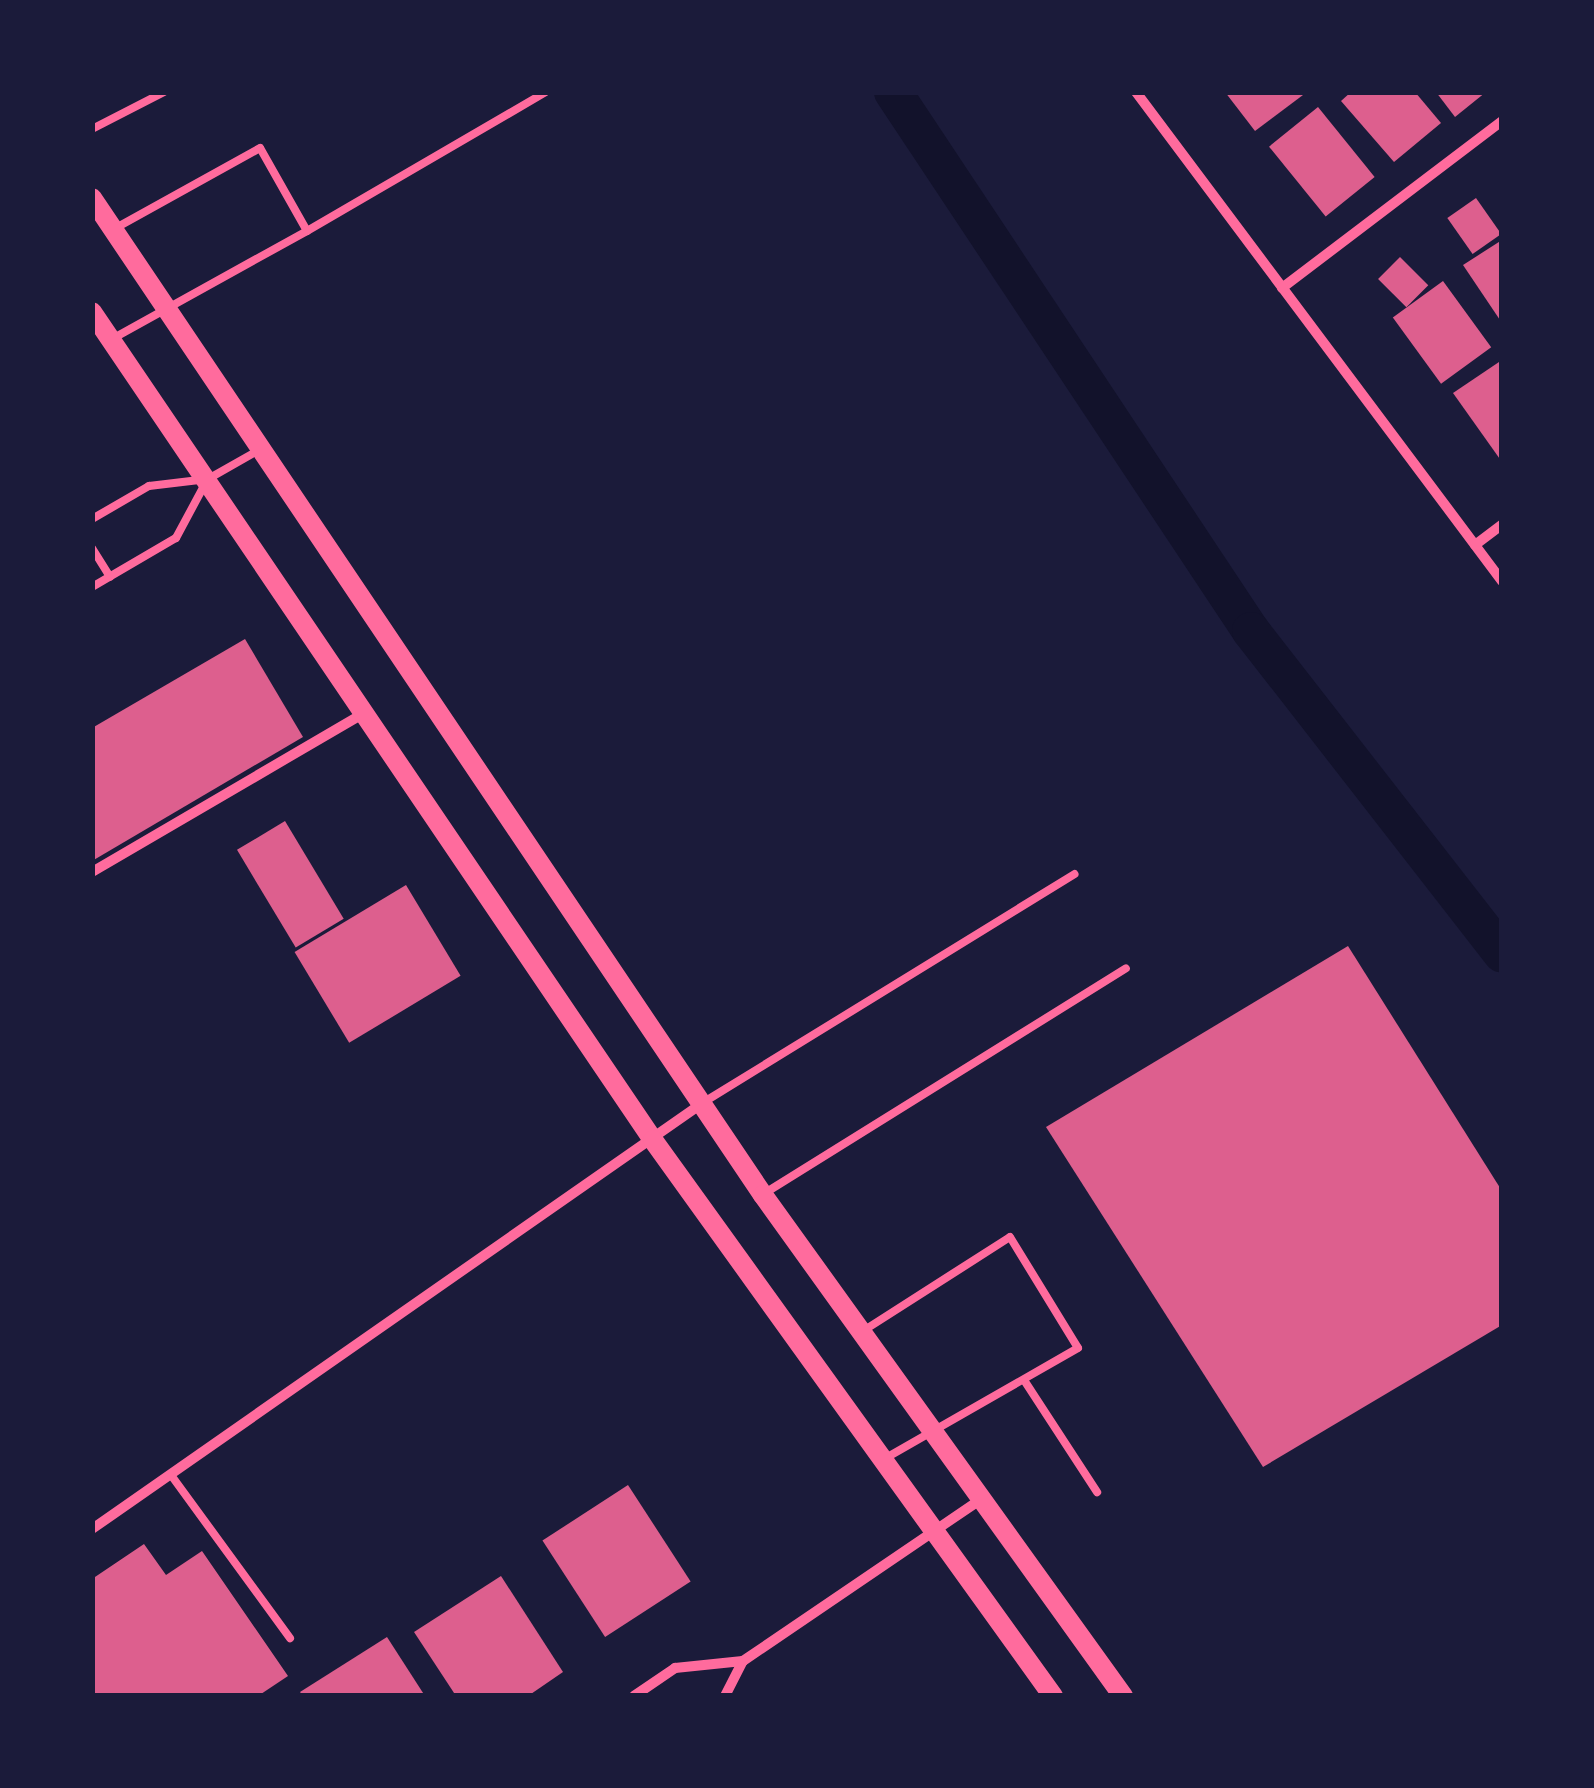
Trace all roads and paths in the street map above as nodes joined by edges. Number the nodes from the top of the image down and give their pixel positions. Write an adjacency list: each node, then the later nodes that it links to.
1 (164, 92): 5 (lane)
2 (546, 92): 8 (lane)
3 (1136, 92): 9 (street)
4 (1502, 121): 9 (street)
5 (92, 129)
6 (92, 198): 7 (main road)
7 (114, 229): 8 (lane); 10 (main road)
8 (307, 231): 10 (lane)
9 (1282, 288): 17 (street)
10 (169, 307): 12 (lane); 13 (main road)
11 (92, 312): 12 (main road)
12 (111, 340): 14 (main road)
13 (262, 448): 14 (lane); 26 (main road)
14 (208, 479): 15 (lane); 19 (lane); 22 (main road)
15 (92, 519)
16 (1502, 526): 17 (street)
17 (1475, 546): 20 (street)
18 (92, 548): 19 (lane)
19 (110, 577): 21 (lane)
20 (1502, 581)
21 (92, 588)
22 (366, 711): 23 (street); 27 (main road)
23 (92, 872)
24 (1075, 874): 26 (lane)
25 (1126, 968): 28 (lane)
26 (702, 1104): 27 (street); 28 (main road)
27 (653, 1140): 32 (main road); 33 (street)
28 (762, 1194): 29 (main road)
29 (863, 1331): 30 (lane); 31 (main road)
30 (1024, 1380): 31 (lane); 34 (lane)
31 (931, 1426): 32 (lane); 35 (main road)
32 (883, 1460): 37 (main road)
33 (172, 1474): 36 (street); 38 (lane)
34 (1097, 1492)
35 (983, 1498): 37 (street); 43 (main road)
36 (92, 1529)
37 (935, 1530): 39 (street); 42 (main road)
38 (290, 1638)
39 (744, 1661): 40 (street); 41 (street)
40 (634, 1696)
41 (725, 1696)
42 (1053, 1696)
43 (1124, 1696)

